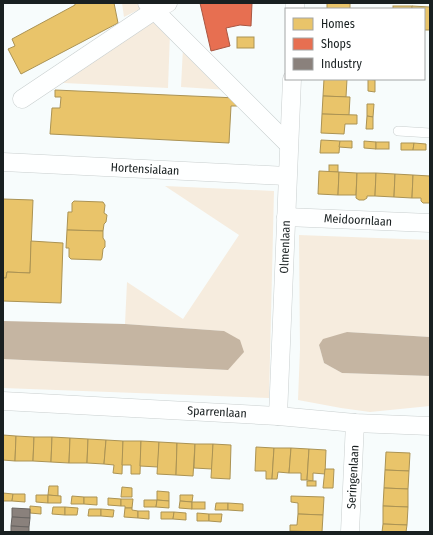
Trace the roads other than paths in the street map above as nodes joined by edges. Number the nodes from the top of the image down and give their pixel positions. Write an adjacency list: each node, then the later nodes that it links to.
1 (157, 6): 3 (street); 6 (street)
2 (292, 80): 6 (street, Olmenlaan)
3 (22, 99)
4 (398, 131): 5 (lane)
5 (430, 133)
6 (288, 144): 8 (street, Olmenlaan)
7 (3, 162): 8 (street, Hortensialaan)
8 (287, 176): 9 (street, Olmenlaan)
9 (286, 217): 10 (street, Meidoornlaan); 12 (street, Olmenlaan)
10 (430, 223)
11 (3, 401): 12 (street, Sparrenlaan)
12 (278, 416): 13 (street, Sparrenlaan)
13 (355, 423): 14 (street, Sparrenlaan); 15 (street, Seringenlaan)
14 (430, 426)
15 (350, 532)

